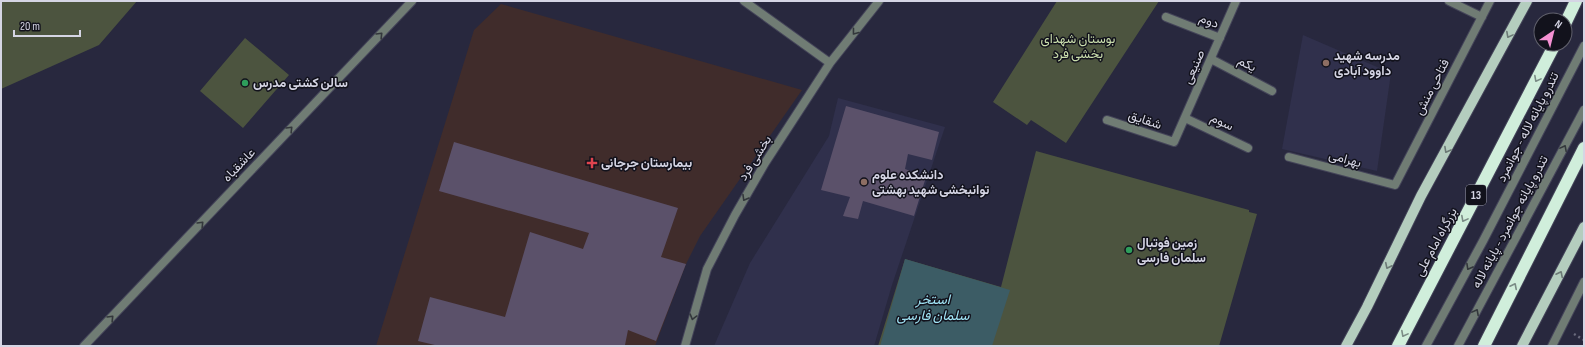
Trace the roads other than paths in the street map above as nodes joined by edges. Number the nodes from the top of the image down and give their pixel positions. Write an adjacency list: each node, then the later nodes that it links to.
1 (412, 1): 28 (street, عاشقباه, one-way to 1)
2 (744, 1): 16 (street)
3 (880, 1): 16 (street, بخشی فرد, one-way to 16)
4 (1236, 1): 12 (street, صنیعی)
5 (1449, 1): 11 (street)
6 (1490, 1): 11 (street, فتاحی منش)
7 (1527, 1): 30 (main road, one-way to 30)
8 (1576, 1): 9 (highway)
9 (1571, 12)
10 (1166, 17): 12 (street, دوم)
11 (1482, 17): 25 (street, فتاحی منش)
12 (1220, 38): 15 (street, صنیعی)
13 (1584, 46): 32 (street, تندرو پایانه لاله - جوانمرد, one-way to 32)
14 (1551, 52): 31 (highway, بزرگراه امام علی / 13, one-way to 31)
15 (1211, 59): 17 (street, یکم); 19 (street, صنیعی)
16 (830, 63): 29 (street, بخشی فرد, one-way to 29)
17 (1272, 91)
18 (1584, 110): 33 (street, تندرو پایانه جوانمرد - پایانه لاله, one-way to 18)
19 (1185, 118): 21 (street, صنیعی); 22 (street, سوم)
20 (1107, 120): 21 (street, شقایق)
21 (1174, 142)
22 (1248, 148)
23 (1584, 148): 34 (highway, one-way to 23)
24 (1289, 157): 25 (street, بهرامی)
25 (1395, 185)
26 (1584, 227): 35 (main road, one-way to 26)
27 (1584, 282): 36 (street)
28 (84, 346)
29 (685, 346)
30 (1346, 346)
31 (1398, 346)
32 (1426, 346)
33 (1458, 346)
34 (1484, 346)
35 (1522, 346)
36 (1552, 346)

